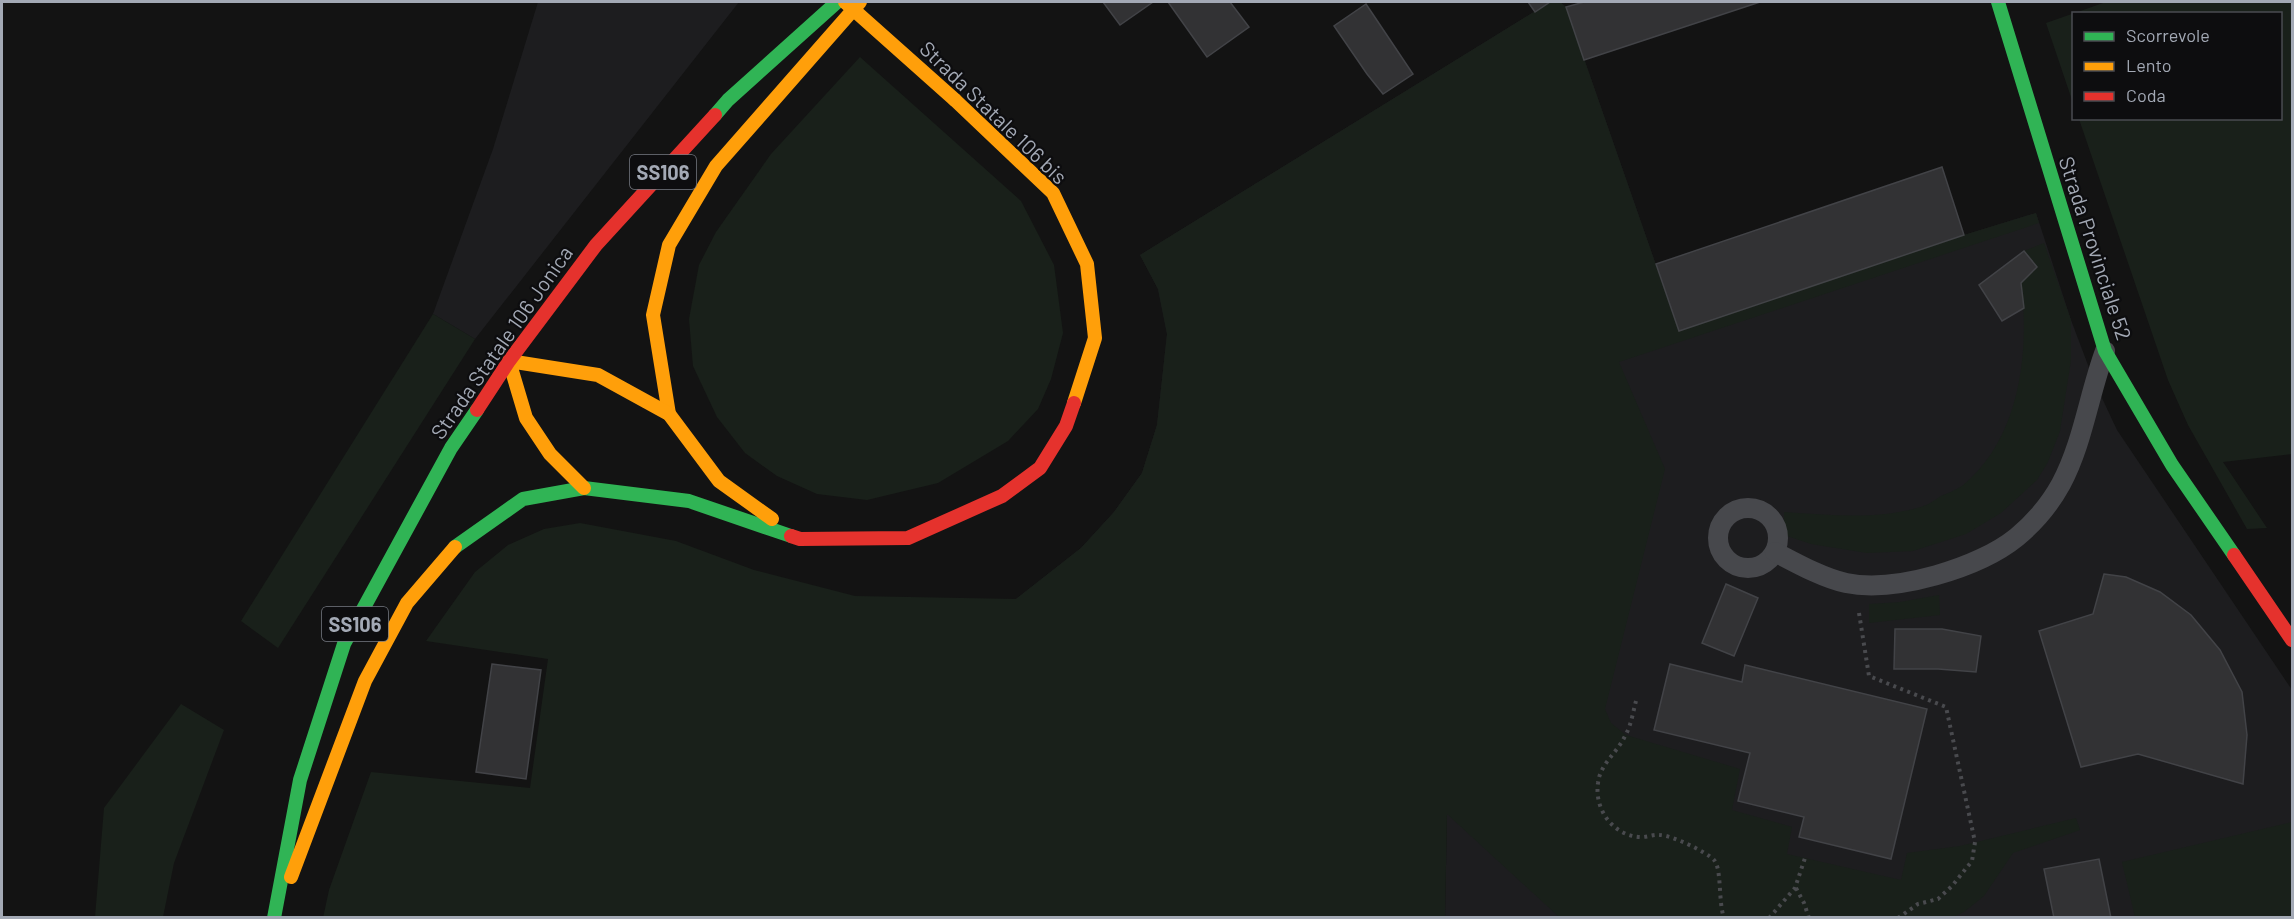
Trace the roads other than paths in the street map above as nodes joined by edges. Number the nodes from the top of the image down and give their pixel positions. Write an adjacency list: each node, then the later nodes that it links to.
1 (837, 2): 6 (main road, Strada Statale 106 Jonica / SS106)
2 (845, 2): 9 (main road, Strada Statale 106 bis, bridge)
3 (860, 2): 7 (main road)
4 (1998, 2): 5 (main road, Strada Provinciale 52)
5 (2105, 351): 10 (lane); 11 (main road, Strada Provinciale 52)
6 (509, 360): 7 (main road); 8 (main road); 12 (main road, Strada Statale 106 Jonica / SS106)
7 (669, 414): 9 (main road)
8 (584, 488): 9 (main road, Strada Statale 106 bis); 12 (main road, Strada Statale 106 bis)
9 (800, 539)
10 (1775, 552)
11 (2292, 640)
12 (275, 918)

